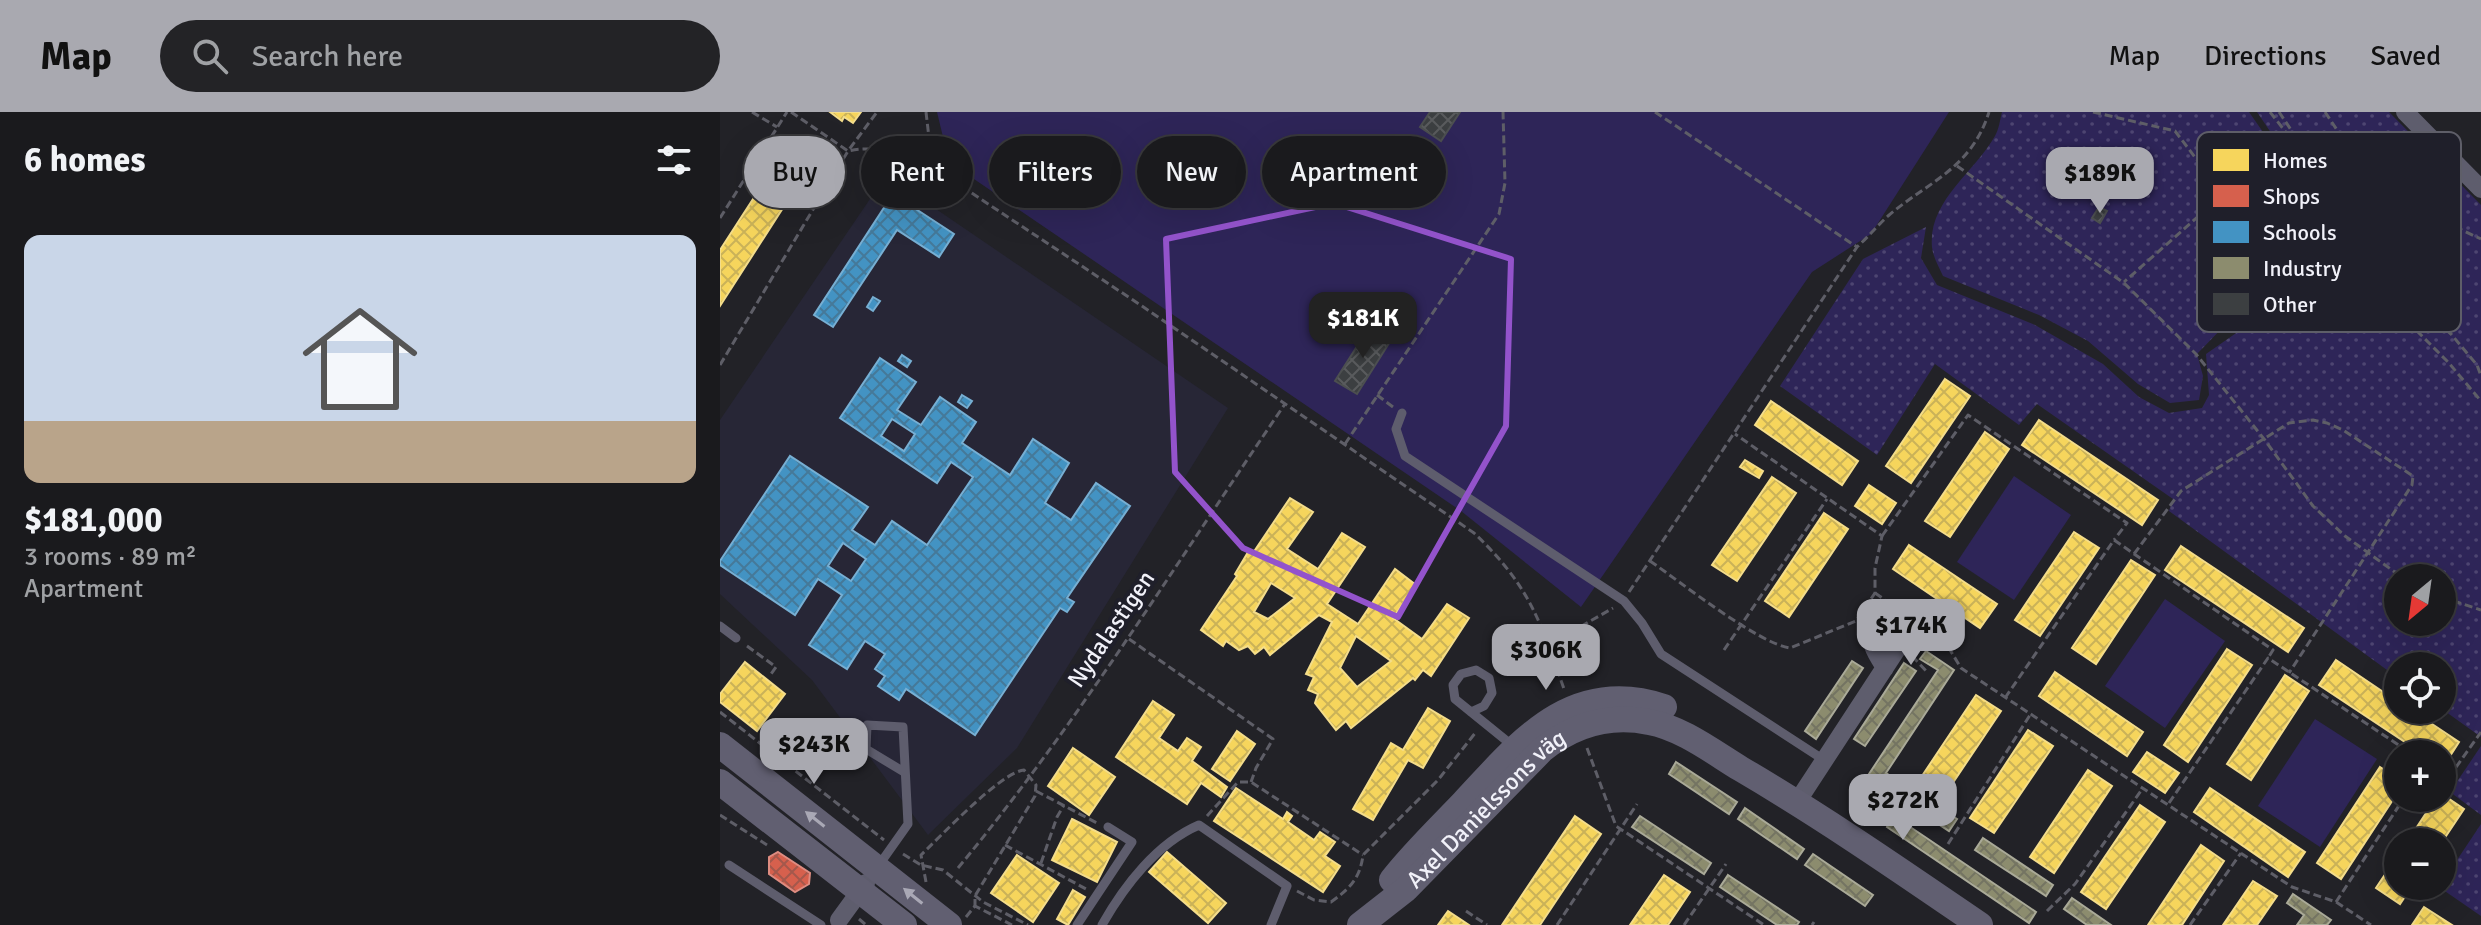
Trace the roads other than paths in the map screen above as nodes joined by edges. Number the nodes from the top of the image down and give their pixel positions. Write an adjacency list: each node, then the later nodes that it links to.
1 (2405, 112): 2 (street)
2 (2425, 132)
3 (2461, 169): 4 (street)
4 (2481, 189)
5 (1402, 413): 12 (lane)
6 (720, 626): 7 (lane)
7 (736, 638)
8 (1885, 668): 8 (street); 12 (street)
9 (1471, 712): 9 (lane); 11 (lane)
10 (720, 745): 17 (street, one-way to 10)
11 (1523, 755): 15 (street, Axel Danielssons väg); 27 (street, Axel Danielssons väg)
12 (1824, 760): 15 (street)
13 (904, 772): 13 (lane); 17 (lane)
14 (720, 782): 19 (street)
15 (1797, 802): 28 (street, Axel Danielssons väg)
16 (1108, 827): 20 (lane)
17 (885, 857): 19 (street); 21 (street, one-way to 17)
18 (729, 865): 22 (lane)
19 (860, 891): 22 (street); 23 (street)
20 (1084, 914): 24 (lane); 25 (lane)
21 (956, 922)
22 (832, 924)
23 (904, 925)
24 (1077, 925)
25 (1102, 925): 26 (lane)
26 (1271, 925)
27 (1359, 925)
28 (1980, 925)

